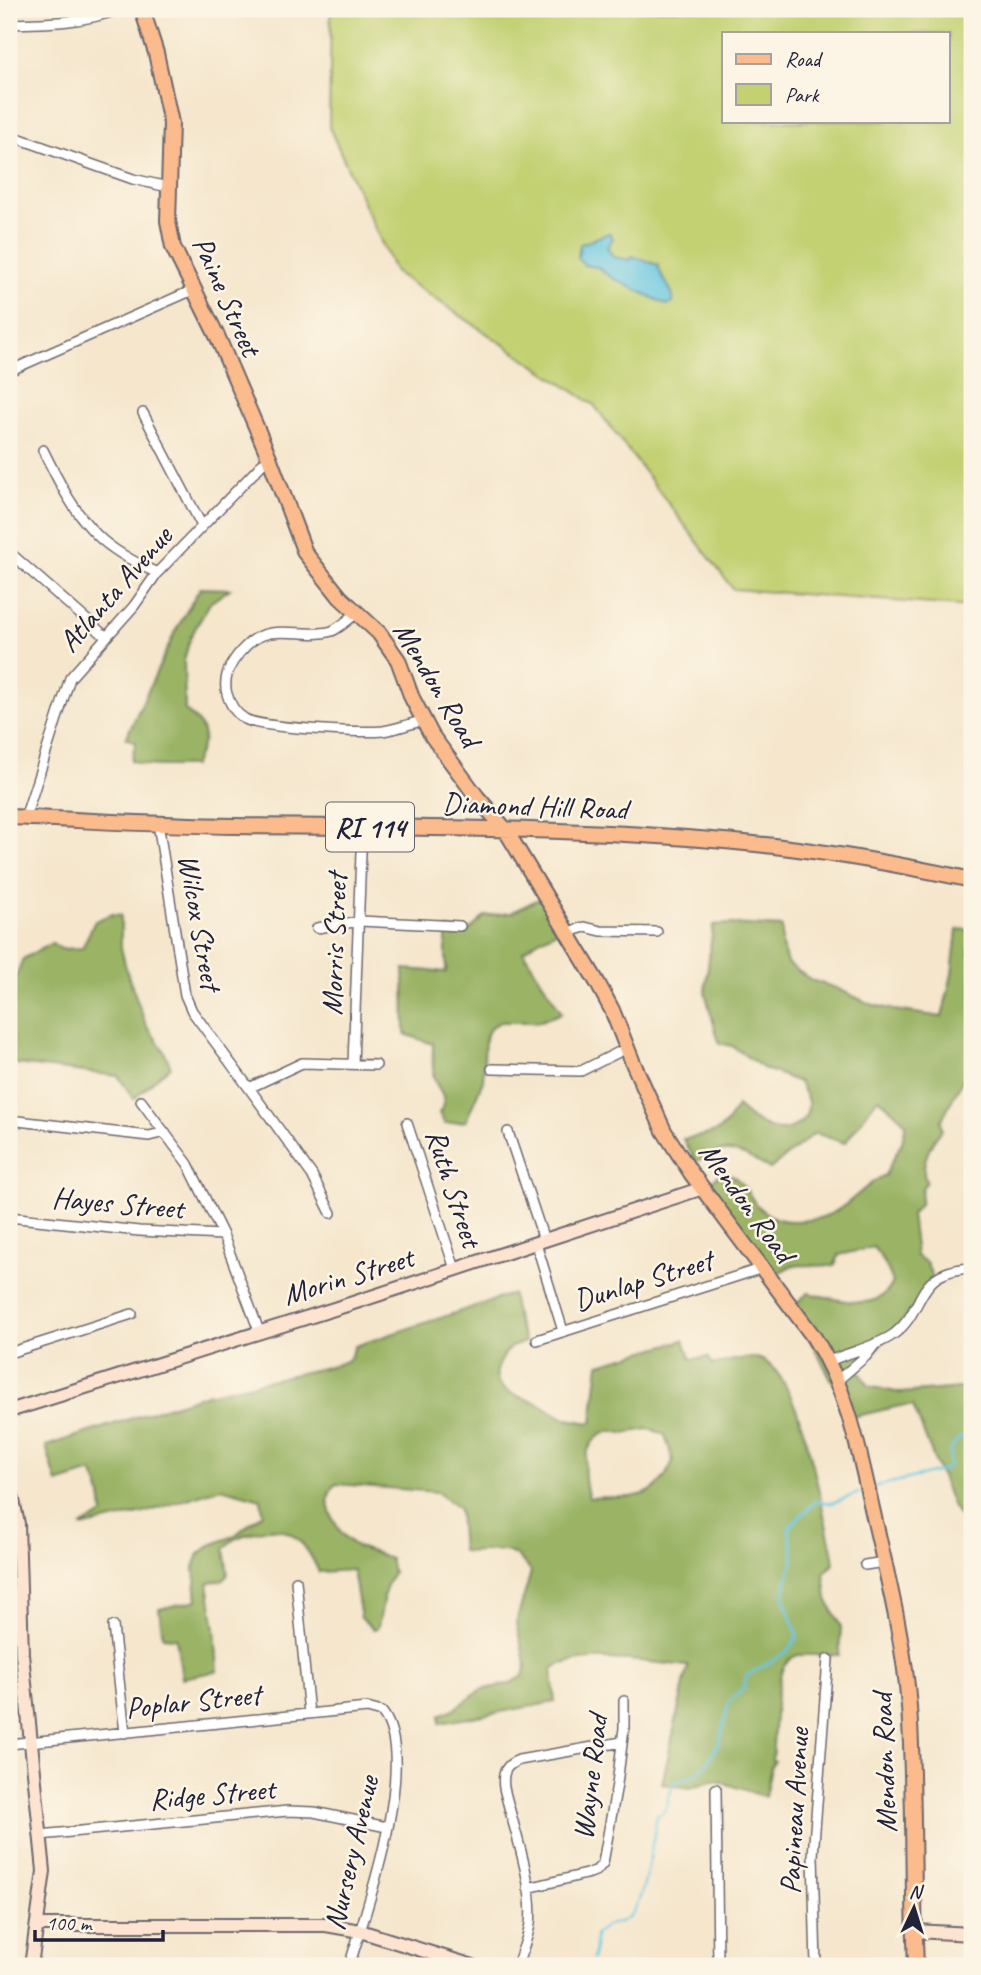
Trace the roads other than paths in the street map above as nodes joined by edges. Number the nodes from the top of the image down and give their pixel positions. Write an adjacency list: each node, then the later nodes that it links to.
1 (120, 9): 3 (street)
2 (142, 9): 5 (main road, Paine Street)
3 (9, 24)
4 (9, 135): 5 (street)
5 (169, 187): 6 (main road, Paine Street)
6 (193, 290): 7 (street); 10 (main road, Paine Street)
7 (9, 371)
8 (143, 414): 11 (street)
9 (43, 450): 14 (street)
10 (270, 457): 11 (street, Atlanta Avenue); 13 (main road, Paine Street)
11 (202, 526): 14 (street, Atlanta Avenue)
12 (9, 552): 16 (street)
13 (305, 553): 15 (main road, Mendon Road)
14 (157, 573): 16 (street, Atlanta Avenue)
15 (358, 612): 17 (main road, Mendon Road); 17 (street)
16 (105, 636): 19 (street, Atlanta Avenue)
17 (424, 720): 22 (main road, Mendon Road)
18 (9, 817): 19 (main road, Diamond Hill Road / RI 114)
19 (25, 818): 20 (main road, Diamond Hill Road / RI 114)
20 (158, 823): 21 (main road, Diamond Hill Road / RI 114); 33 (street, Wilcox Street)
21 (362, 827): 22 (main road, Diamond Hill Road / RI 114); 24 (street, Morris Street)
22 (505, 829): 23 (main road, Diamond Hill Road / RI 114); 27 (main road, Mendon Road)
23 (972, 880)
24 (360, 921): 25 (street); 26 (street); 30 (street, Morris Street)
25 (460, 926)
26 (317, 928)
27 (568, 932): 28 (street); 29 (main road, Mendon Road)
28 (657, 932)
29 (627, 1048): 32 (street); 39 (main road, Mendon Road)
30 (353, 1064): 31 (street); 33 (street)
31 (376, 1065)
32 (492, 1069)
33 (249, 1088): 40 (street, Wilcox Street)
34 (141, 1101): 37 (street)
35 (9, 1120): 37 (street)
36 (407, 1123): 46 (street, Ruth Street)
37 (164, 1132): 42 (street)
38 (508, 1132): 43 (street)
39 (703, 1188): 43 (street, Morin Street); 44 (main road, Mendon Road)
40 (331, 1213)
41 (9, 1217): 42 (street, Hayes Street)
42 (223, 1235): 48 (street)
43 (540, 1242): 46 (street, Morin Street); 49 (street)
44 (763, 1268): 49 (street, Dunlap Street); 53 (main road, Mendon Road)
45 (972, 1268): 51 (street)
46 (455, 1269): 48 (street, Morin Street)
47 (132, 1314): 52 (street)
48 (259, 1331): 55 (street, Morin Street)
49 (563, 1331): 50 (street, Dunlap Street)
50 (537, 1340)
51 (876, 1343): 53 (street); 54 (street)
52 (9, 1353)
53 (829, 1361): 54 (main road, Mendon Road)
54 (838, 1381): 57 (main road, Mendon Road)
55 (9, 1411)
56 (9, 1481): 66 (street)
57 (884, 1562): 58 (street); 75 (main road, Mendon Road)
58 (865, 1565)
59 (296, 1581): 64 (street)
60 (113, 1626): 65 (street)
61 (828, 1659): 82 (street, Papineau Avenue)
62 (624, 1701): 67 (street, Wayne Road)
63 (382, 1712): 64 (street, Poplar Street); 70 (street, Nursery Avenue)
64 (309, 1714): 65 (street, Poplar Street)
65 (125, 1733): 66 (street, Poplar Street)
66 (31, 1742): 68 (street, Poplar Street); 71 (street)
67 (622, 1742): 72 (street, Wayne Road); 72 (street)
68 (9, 1744)
69 (716, 1789): 81 (street)
70 (387, 1827): 71 (street, Ridge Street); 74 (street, Nursery Avenue)
71 (40, 1835): 73 (street)
72 (528, 1888): 80 (street)
73 (37, 1925): 74 (street); 77 (street)
74 (360, 1931): 78 (street, Nursery Avenue); 79 (street)
75 (915, 1931): 76 (street); 83 (main road, Mendon Road)
76 (972, 1934)
77 (31, 1966)
78 (349, 1966)
79 (473, 1966)
80 (517, 1966)
81 (718, 1966)
82 (816, 1966)
83 (916, 1966)

